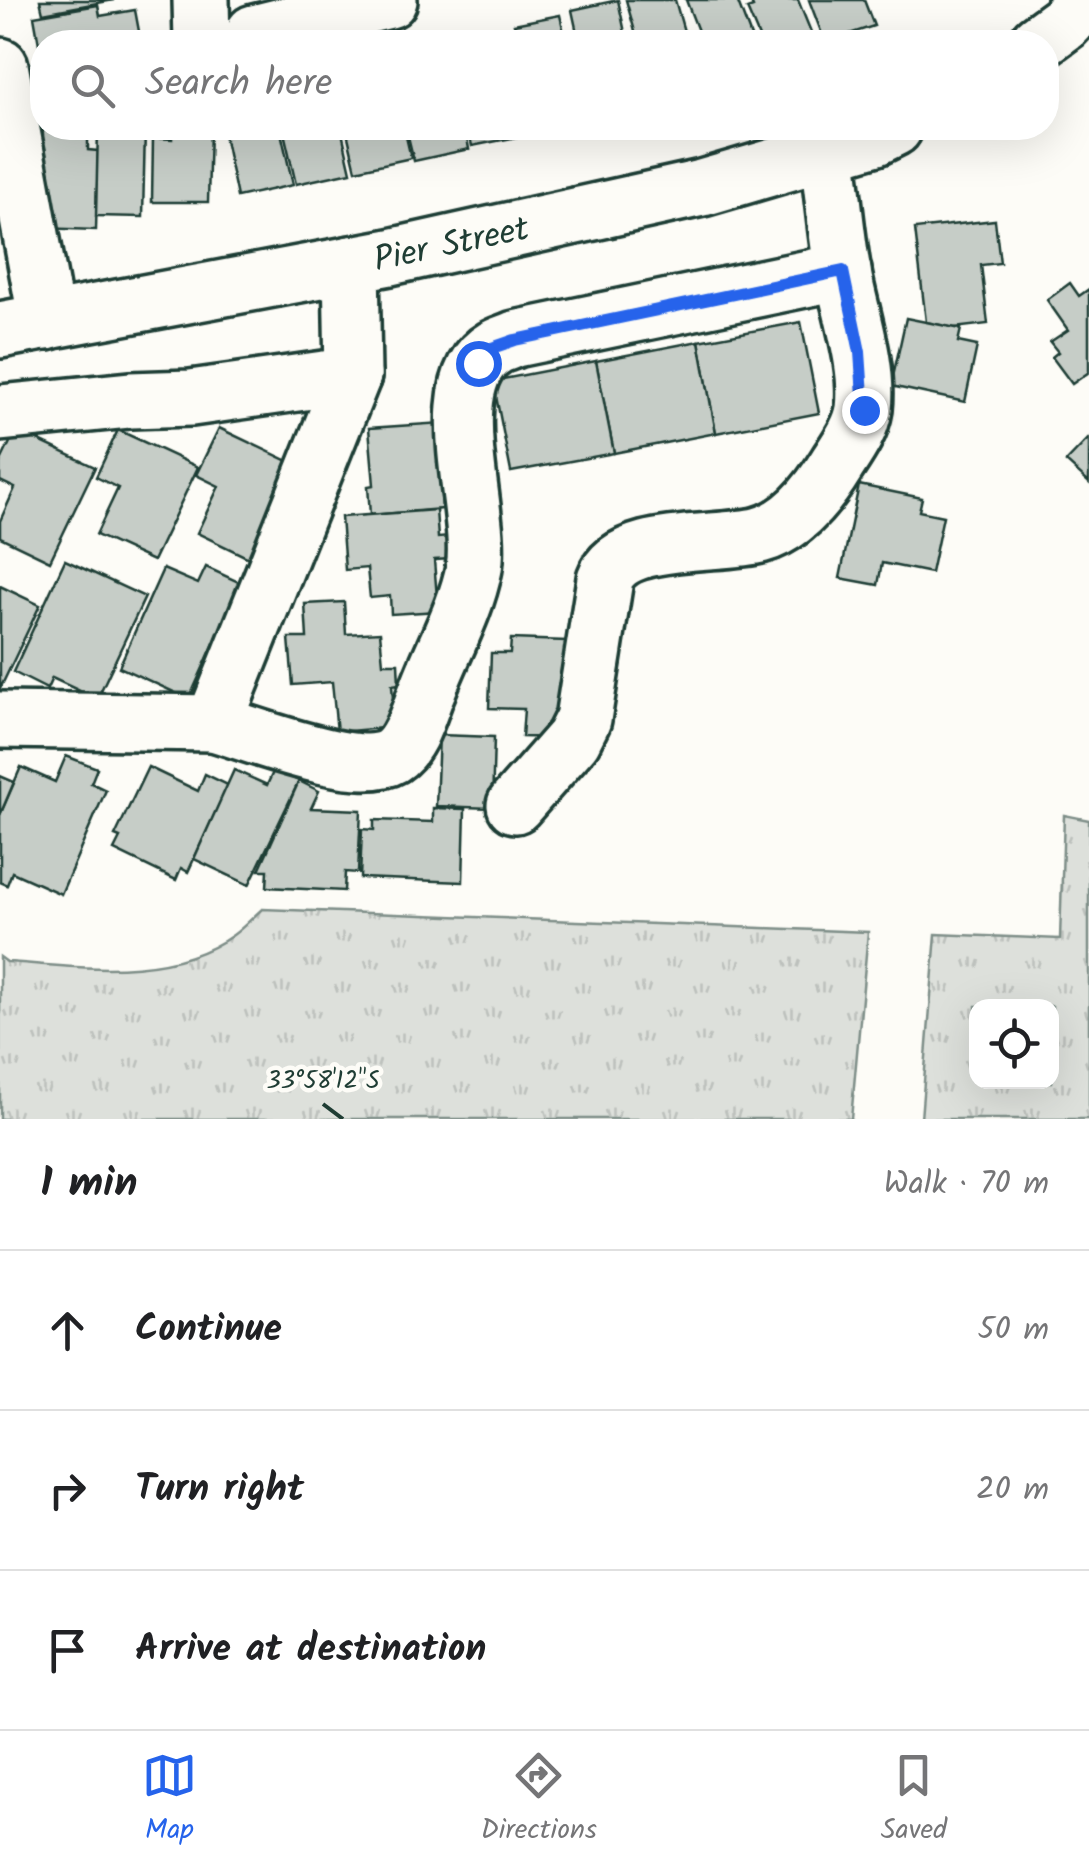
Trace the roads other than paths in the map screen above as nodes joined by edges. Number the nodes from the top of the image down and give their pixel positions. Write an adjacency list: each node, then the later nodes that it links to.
1 (201, 0): 4 (street)
2 (390, 0): 5 (street)
3 (1086, 0): 6 (street)
4 (222, 30)
5 (262, 30)
6 (1054, 30)
7 (13, 98): 12 (street)
8 (866, 140): 9 (street, Pier Street)
9 (828, 151): 10 (street, Pier Street); 11 (street)
10 (351, 264): 12 (street, Pier Street); 13 (street)
11 (843, 271): 16 (street); 17 (street)
12 (24, 326)
13 (354, 375): 14 (street); 16 (street)
14 (0, 413)
15 (0, 720): 16 (street)
16 (214, 722)
17 (515, 804)

